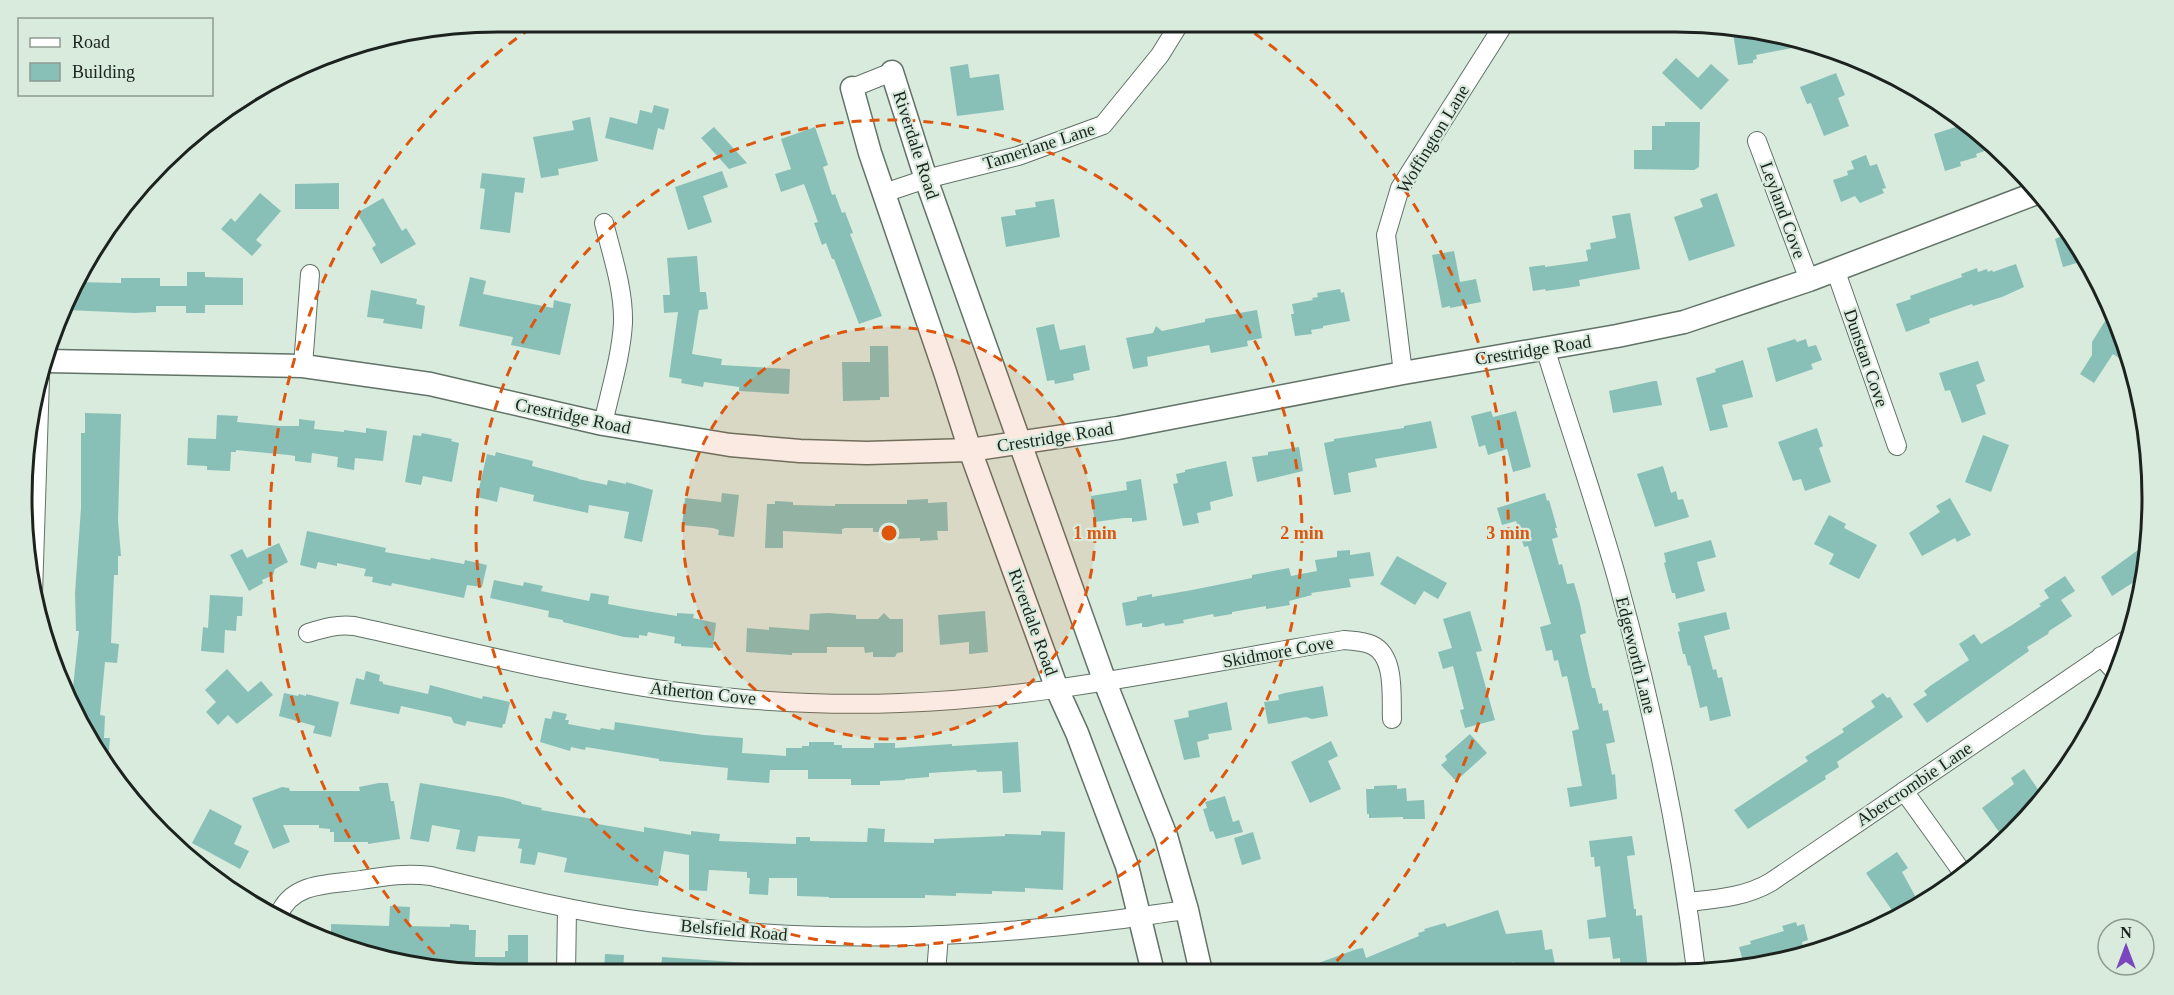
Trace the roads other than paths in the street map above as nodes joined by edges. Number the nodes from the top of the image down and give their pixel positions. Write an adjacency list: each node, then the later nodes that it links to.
1 (1174, 32): 6 (street, Tamerlane Lane)
2 (1499, 32): 16 (street, Woffington Lane)
3 (892, 72): 4 (street, Riverdale Road); 6 (street, Riverdale Road)
4 (852, 88): 7 (street, Riverdale Road)
5 (1757, 141): 12 (street, Leyland Cove)
6 (926, 179): 7 (street, Tamerlane Lane); 19 (street, Riverdale Road)
7 (884, 193): 21 (street, Riverdale Road)
8 (2031, 195): 10 (street, Crestridge Road)
9 (604, 223): 18 (street)
10 (1835, 269): 12 (street, Crestridge Road); 20 (street, Dunstan Cove)
11 (310, 274): 15 (street)
12 (1809, 279): 13 (street, Crestridge Road)
13 (1545, 348): 16 (street, Crestridge Road); 32 (street, Edgeworth Lane)
14 (52, 361): 15 (street, Crestridge Road)
15 (303, 366): 18 (street, Crestridge Road)
16 (1403, 372): 19 (street, Crestridge Road)
17 (39, 414): 22 (street)
18 (603, 424): 21 (street, Crestridge Road)
19 (1020, 443): 21 (street, Crestridge Road); 27 (street, Riverdale Road)
20 (1897, 446)
21 (970, 450): 28 (street, Riverdale Road)
22 (34, 552)
23 (308, 633): 28 (street, Atherton Cove)
24 (2119, 645): 25 (street, Abercrombie Lane)
25 (2102, 656): 26 (street); 30 (street, Abercrombie Lane)
26 (2111, 666)
27 (1105, 682): 28 (street, Atherton Cove); 29 (street, Skidmore Cove); 35 (street, Riverdale Road)
28 (1057, 689): 36 (street, Riverdale Road)
29 (1392, 719)
30 (1904, 791): 31 (street); 32 (street, Abercrombie Lane)
31 (1959, 868)
32 (1688, 902): 38 (street, Edgeworth Lane)
33 (567, 909): 34 (street, Belsfield Road); 37 (street, Belsfield Road); 39 (street)
34 (282, 910)
35 (1187, 910): 36 (street, Belsfield Road); 42 (street, Riverdale Road)
36 (1140, 916): 37 (street, Belsfield Road); 41 (street, Riverdale Road)
37 (939, 935): 40 (street)
38 (1695, 963)
39 (566, 964)
40 (937, 964)
41 (1151, 964)
42 (1199, 964)

